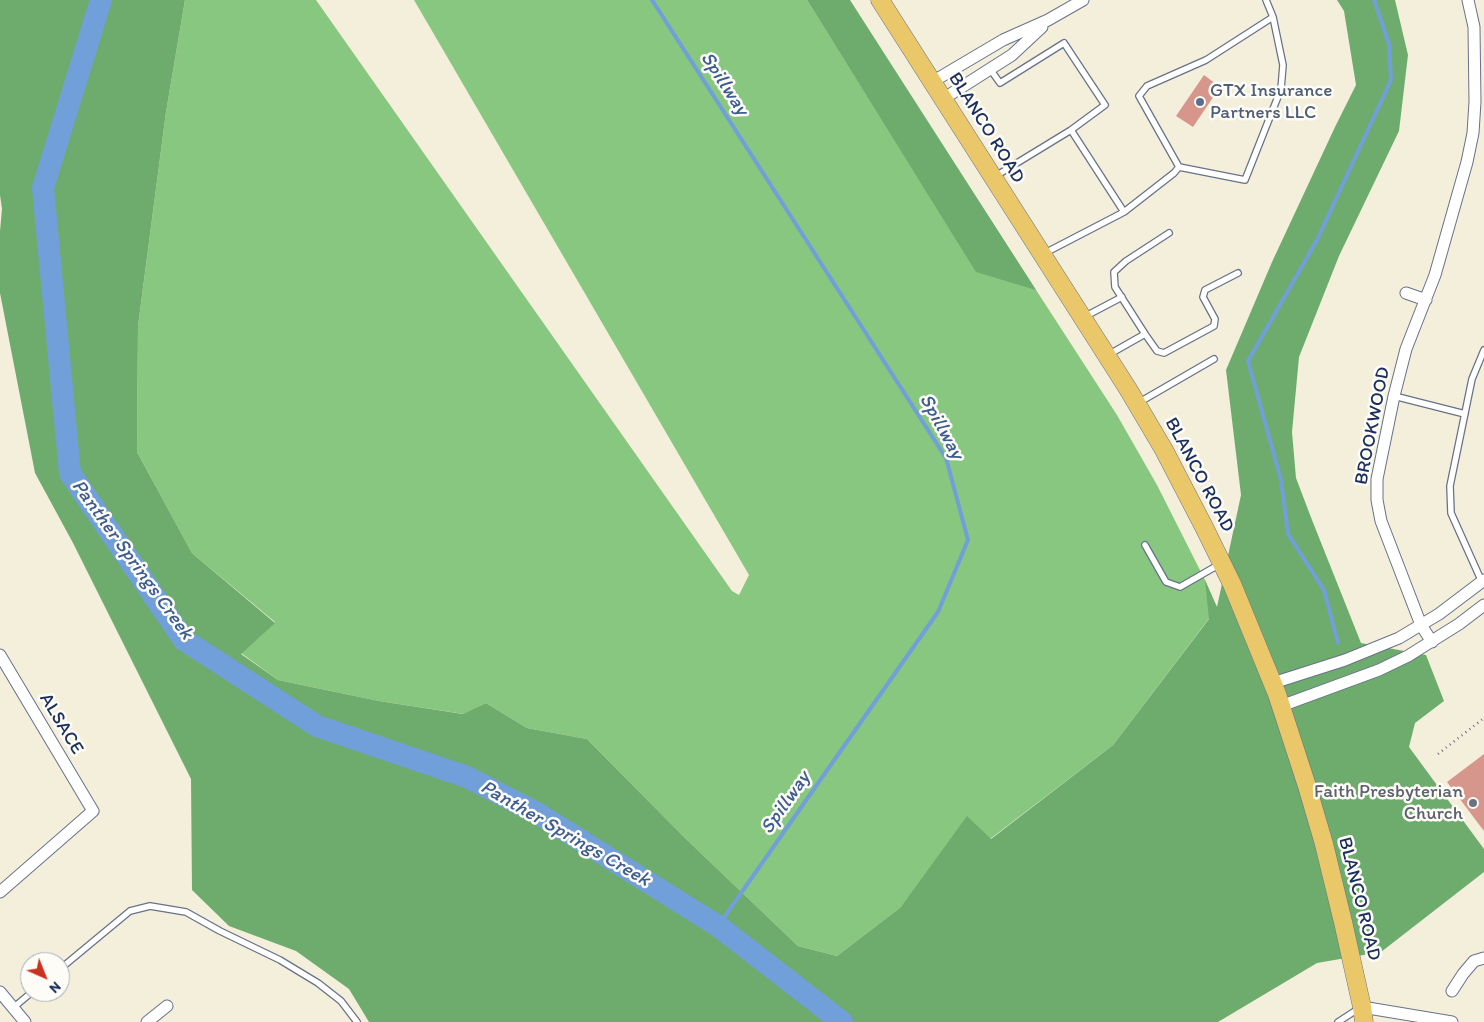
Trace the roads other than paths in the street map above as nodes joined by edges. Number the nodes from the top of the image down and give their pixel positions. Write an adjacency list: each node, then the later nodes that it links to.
1 (880, 0): 8 (main road, BLANCO ROAD)
2 (1083, 0): 6 (street)
3 (1266, 0): 5 (lane)
4 (1468, 0): 19 (street, BROOKWOOD)
5 (1273, 17): 11 (lane); 11 (lane)
6 (1048, 20): 7 (street); 8 (street)
7 (990, 68): 9 (street); 10 (lane)
8 (932, 82): 9 (main road, BLANCO ROAD)
9 (943, 100): 12 (main road, BLANCO ROAD)
10 (1071, 130): 12 (lane); 13 (lane)
11 (1179, 167): 13 (lane)
12 (993, 178): 15 (main road, BLANCO ROAD)
13 (1124, 212): 15 (lane)
14 (1169, 233): 18 (lane)
15 (1042, 255): 20 (main road, BLANCO ROAD)
16 (1238, 273): 21 (lane)
17 (1406, 293): 19 (street)
18 (1122, 297): 20 (lane); 21 (lane)
19 (1426, 300): 25 (street, BROOKWOOD)
20 (1082, 318): 23 (main road, BLANCO ROAD)
21 (1145, 334): 23 (lane)
22 (1484, 350): 27 (lane)
23 (1106, 356): 26 (main road, BLANCO ROAD)
24 (1214, 359): 26 (lane)
25 (1394, 396): 27 (lane); 32 (street, BROOKWOOD)
26 (1136, 404): 29 (main road, BLANCO ROAD)
27 (1465, 414): 30 (lane)
28 (1145, 544): 29 (lane)
29 (1222, 563): 35 (main road, BLANCO ROAD)
30 (1483, 581): 32 (street)
31 (1484, 605): 33 (street)
32 (1421, 625): 33 (street, BROOKWOOD); 35 (street)
33 (1432, 642): 36 (street)
34 (0, 655): 37 (street, ALSACE)
35 (1273, 683): 36 (main road, BLANCO ROAD)
36 (1281, 706): 45 (main road, BLANCO ROAD)
37 (0, 892)
38 (1484, 958): 40 (street)
39 (70, 961): 48 (lane)
40 (1452, 991)
41 (0, 992): 44 (street)
42 (20, 1002): 44 (lane)
43 (167, 1006): 47 (street)
44 (13, 1008): 46 (street)
45 (1363, 1014): 49 (lane); 50 (street)
46 (25, 1022)
47 (147, 1022)
48 (357, 1022)
49 (1338, 1022)
50 (1452, 1022)

